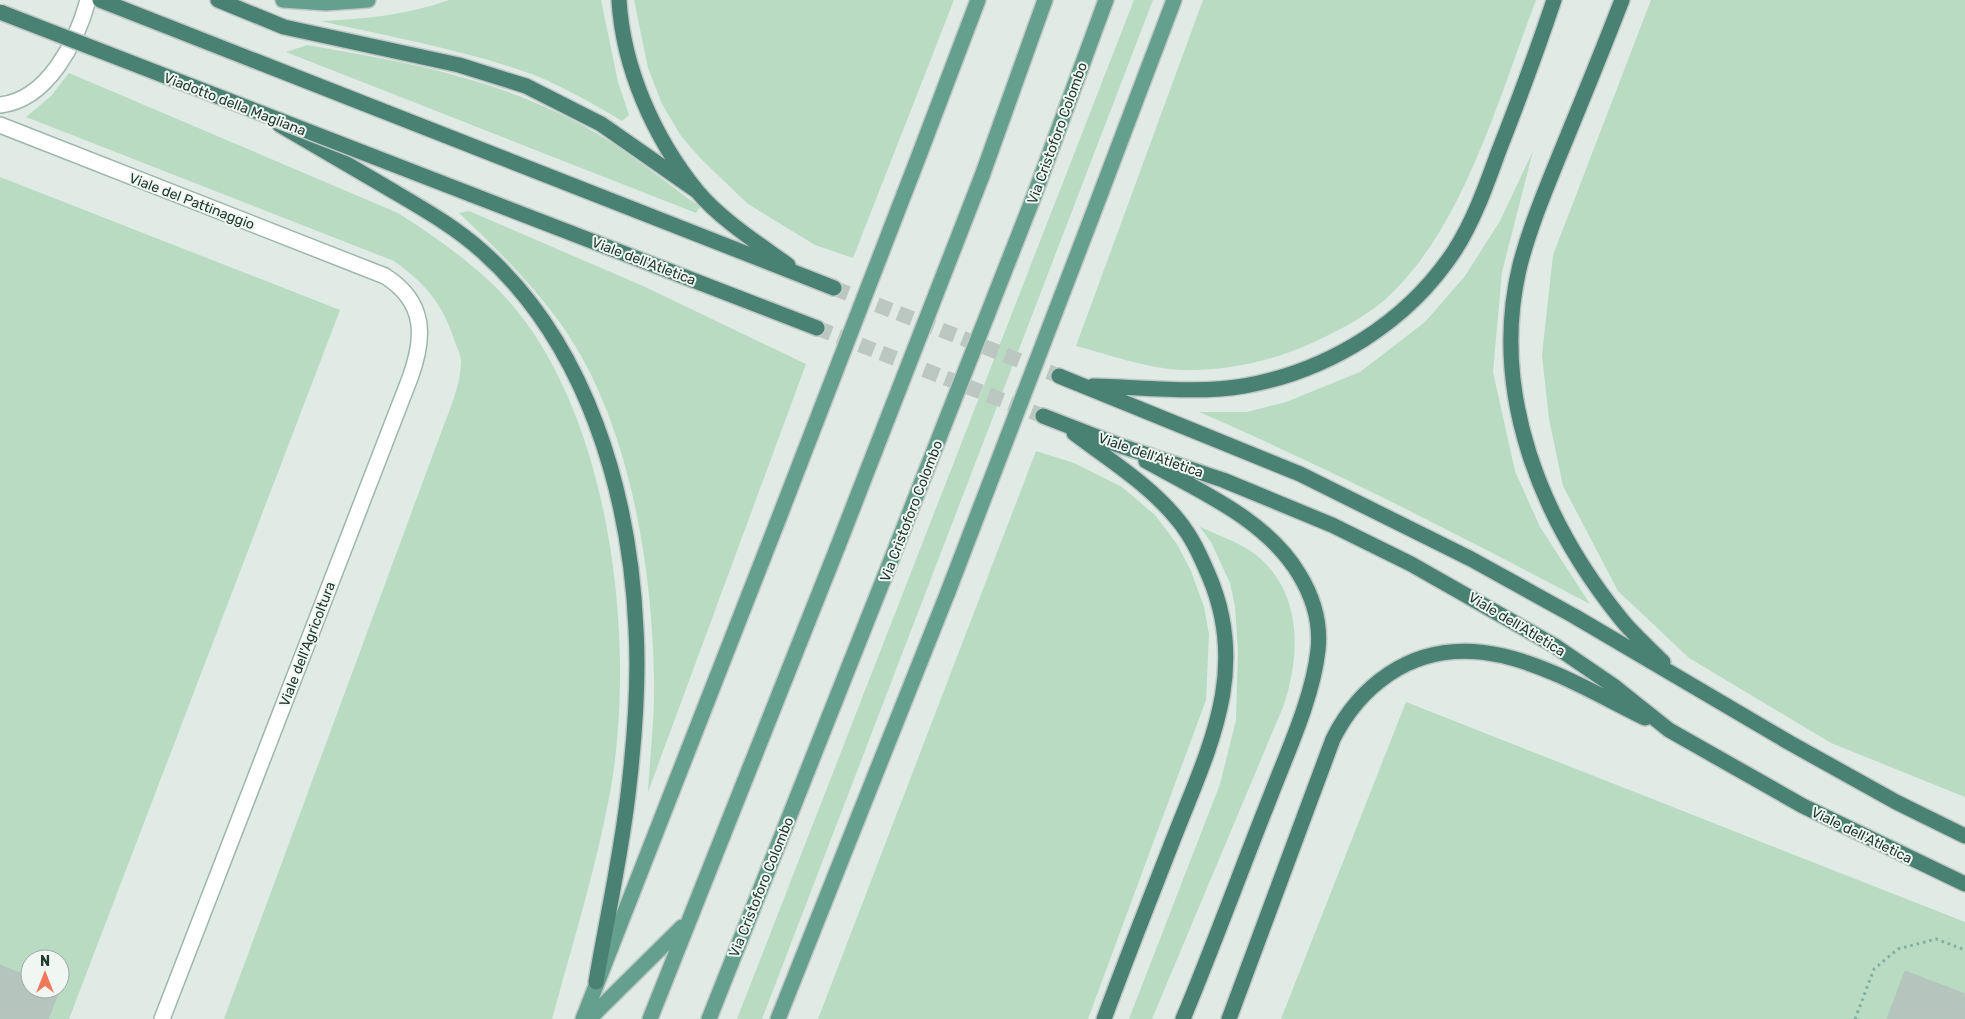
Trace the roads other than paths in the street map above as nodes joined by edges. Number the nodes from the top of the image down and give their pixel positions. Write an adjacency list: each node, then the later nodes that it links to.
1 (88, 0): 14 (main road)
2 (100, 0): 20 (highway)
3 (218, 0): 17 (highway)
4 (283, 0): 5 (main road)
5 (368, 0)
6 (619, 0): 17 (highway)
7 (978, 0): 31 (main road, bridge)
8 (1045, 0): 30 (main road, bridge)
9 (1106, 0): 36 (main road, Via Cristoforo Colombo, bridge)
10 (1174, 0): 37 (main road, bridge)
11 (1554, 0): 24 (highway)
12 (1622, 0): 26 (highway)
13 (0, 12): 15 (highway, Viadotto della Magliana, bridge)
14 (0, 105)
15 (264, 116): 18 (highway, Viadotto della Magliana, bridge); 31 (highway, bridge)
16 (0, 125): 19 (main road, Viale del Pattinaggio)
17 (698, 191): 20 (highway)
18 (470, 194): 22 (highway, Viale dell'Atletica)
19 (385, 276): 32 (main road, Viale dell'Agricoltura)
20 (808, 279): 21 (highway)
21 (834, 288)
22 (817, 328)
23 (1059, 376): 24 (highway)
24 (1082, 386): 26 (highway)
25 (1118, 445): 27 (highway, Viale dell'Atletica); 38 (highway, Viale dell'Atletica); 39 (highway)
26 (1676, 676): 28 (highway)
27 (1669, 730): 29 (highway, Viale dell'Atletica); 40 (highway)
28 (1965, 836)
29 (1965, 884)
30 (687, 923): 34 (main road); 35 (main road)
31 (596, 982): 33 (main road)
32 (162, 1019)
33 (583, 1019)
34 (589, 1019)
35 (650, 1019)
36 (709, 1019)
37 (778, 1019)
38 (1104, 1019)
39 (1183, 1019)
40 (1229, 1019)

